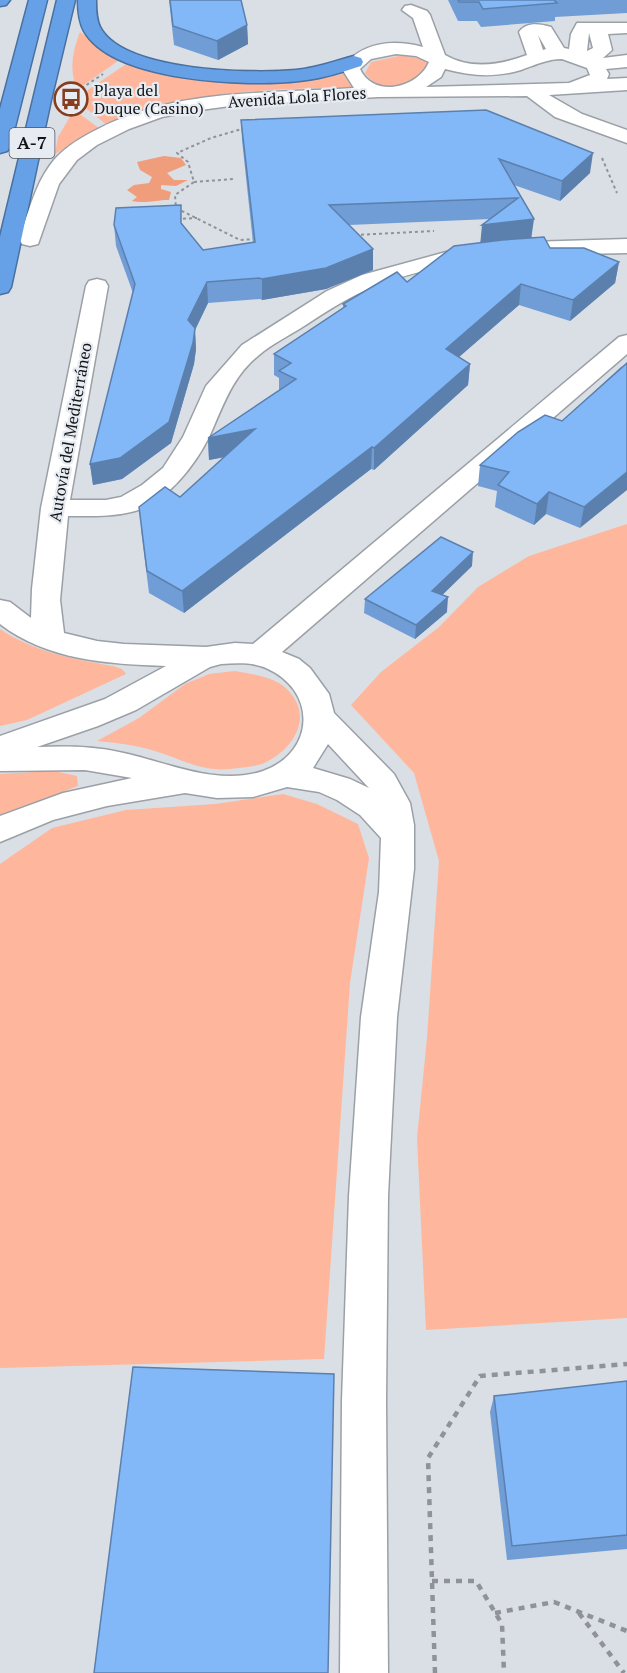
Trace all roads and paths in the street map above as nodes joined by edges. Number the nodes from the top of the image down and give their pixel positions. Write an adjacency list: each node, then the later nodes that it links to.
1 (38, 0): 23 (highway, A-7)
2 (66, 0): 34 (highway, A-7)
3 (87, 0): 8 (highway)
4 (404, 17): 6 (street); 10 (street)
5 (627, 28): 9 (street)
6 (380, 51): 10 (street); 11 (street)
7 (536, 55): 9 (street); 9 (street); 10 (street)
8 (127, 58): 11 (highway); 21 (path)
9 (578, 58): 12 (street); 14 (street)
10 (438, 60): 18 (street)
11 (354, 62): 17 (street)
12 (626, 62)
13 (627, 84): 14 (street)
14 (581, 86): 16 (street)
15 (531, 88): 16 (street); 18 (street); 22 (street)
16 (553, 90): 19 (street)
17 (377, 92): 18 (street, Avenida Lola Flores); 21 (street, Avenida Lola Flores)
18 (405, 93)
19 (627, 122)
20 (252, 126): 25 (path)
21 (106, 131): 29 (street, Avenida Lola Flores)
22 (627, 137)
23 (0, 147)
24 (233, 179): 25 (path)
25 (194, 182): 26 (path)
26 (198, 218): 27 (path); 30 (path)
27 (176, 219)
28 (354, 235): 32 (path)
29 (30, 239): 34 (highway)
30 (263, 239)
31 (627, 246): 32 (street)
32 (446, 259): 36 (street)
33 (97, 286): 36 (street, Autovía del Mediterráneo)
34 (0, 289)
35 (627, 342): 40 (street)
36 (54, 508): 37 (street, Autovía del Mediterráneo)
37 (47, 579): 38 (street); 39 (street, Autovía del Mediterráneo)
38 (0, 608): 39 (street)
39 (52, 642): 41 (street)
40 (260, 654): 41 (street); 42 (street)
41 (205, 657): 43 (street)
42 (320, 717): 45 (street); 48 (street)
43 (0, 747)
44 (0, 760): 46 (street)
45 (287, 775): 46 (street); 48 (street)
46 (197, 783): 47 (street)
47 (0, 830)
48 (397, 834): 54 (street)
49 (627, 1364): 50 (path)
50 (432, 1581): 52 (path); 55 (path)
51 (578, 1612): 52 (path); 53 (path); 57 (path)
52 (495, 1613): 56 (path)
53 (627, 1631)
54 (364, 1673)
55 (435, 1673)
56 (504, 1673)
57 (624, 1673)

